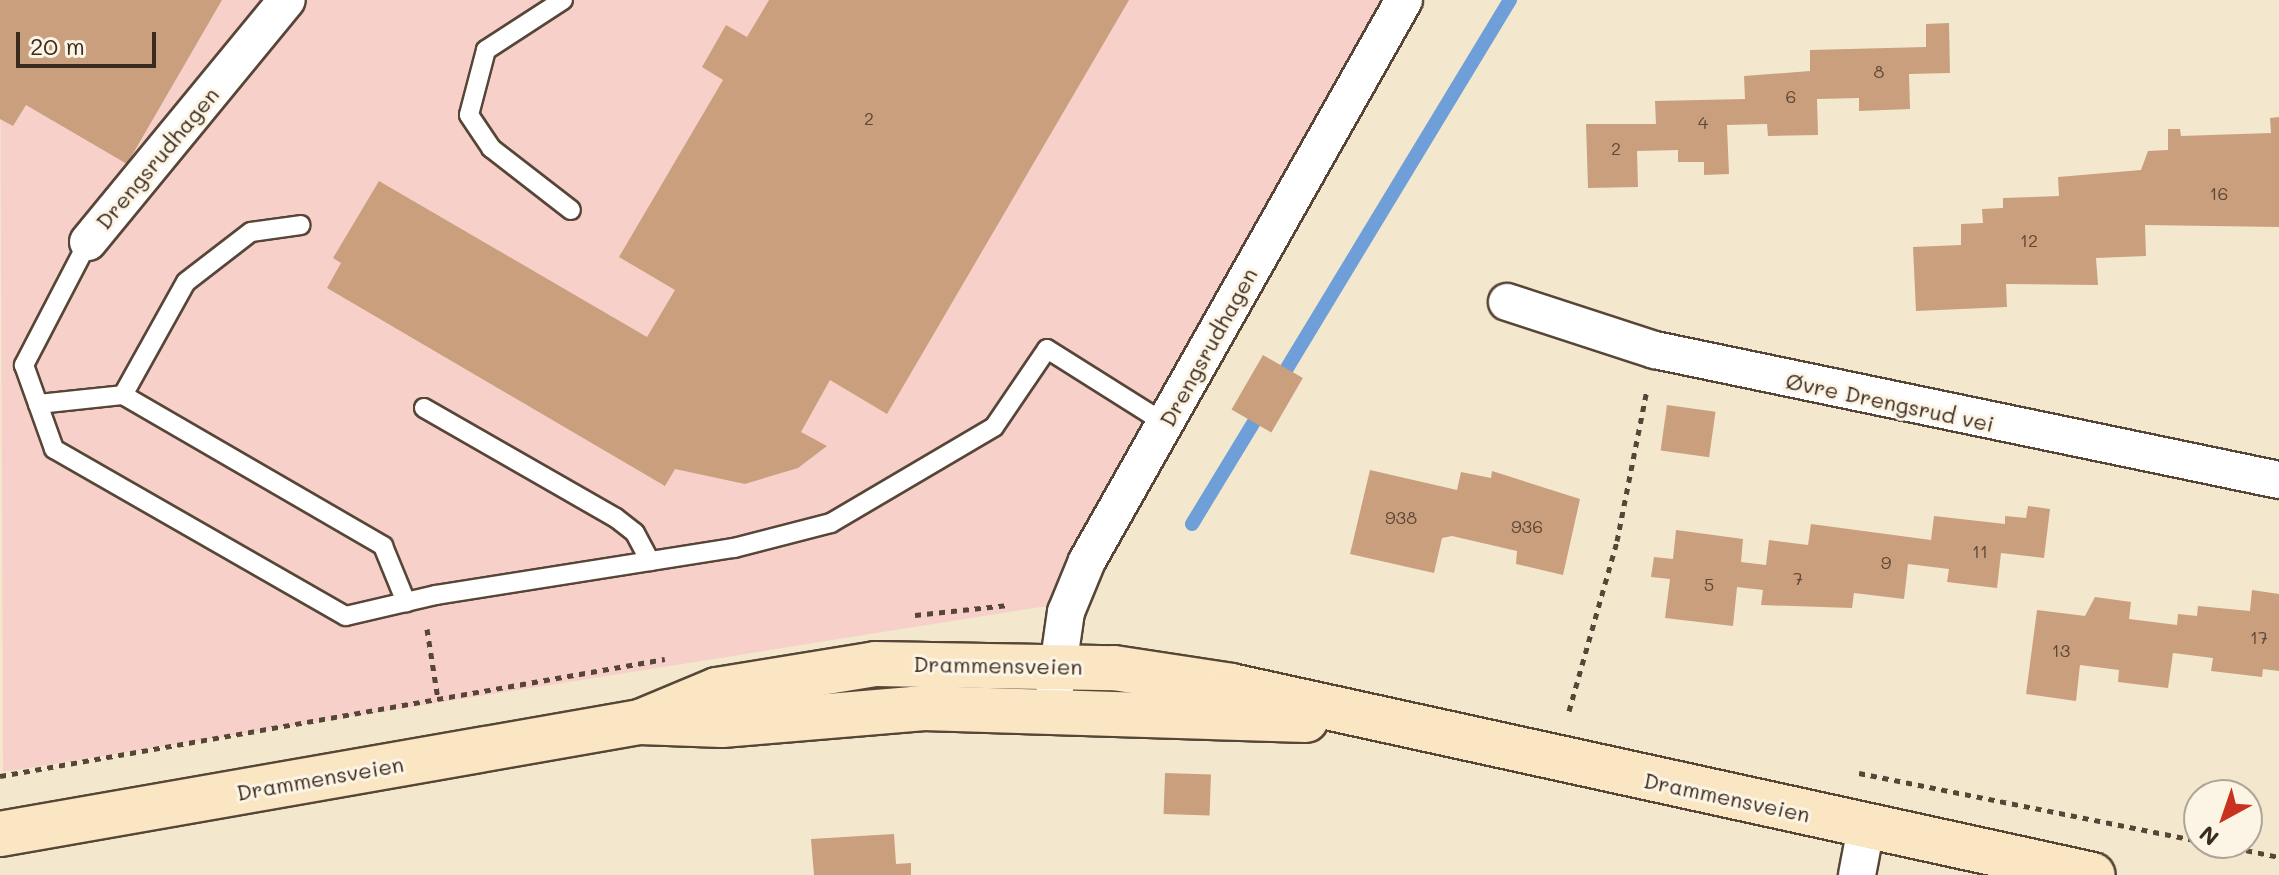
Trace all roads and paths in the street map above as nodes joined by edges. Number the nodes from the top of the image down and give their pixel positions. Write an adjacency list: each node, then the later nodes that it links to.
1 (287, 0): 6 (street, Drengsrudhagen)
2 (563, 0): 4 (lane)
3 (1404, 0): 12 (street, Drengsrudhagen)
4 (571, 210)
5 (301, 225): 9 (lane)
6 (88, 242): 10 (lane)
7 (1507, 302): 8 (street, Øvre Drengsrud vei)
8 (1655, 350): 13 (street, Øvre Drengsrud vei); 22 (path)
9 (123, 395): 10 (lane); 15 (lane)
10 (38, 404): 15 (lane)
11 (424, 408): 14 (lane)
12 (1166, 424): 14 (lane); 19 (street, Drengsrudhagen)
13 (2279, 480)
14 (650, 561): 15 (lane)
15 (414, 600): 20 (path)
16 (1008, 605): 17 (path)
17 (909, 616)
18 (674, 657): 20 (path)
19 (1057, 666): 21 (street, Drengsrudhagen); 23 (main road, Drammensveien); 24 (main road, Drammensveien)
20 (438, 699): 25 (path)
21 (1053, 709): 23 (main road, Drammensveien); 24 (main road, Drammensveien)
22 (1569, 711)
23 (1360, 719): 26 (main road, Drammensveien)
24 (640, 722): 27 (main road, Drammensveien)
25 (0, 776)
26 (1866, 828): 28 (street); 29 (main road, Drammensveien)
27 (0, 834)
28 (1857, 875)
29 (2093, 875)

